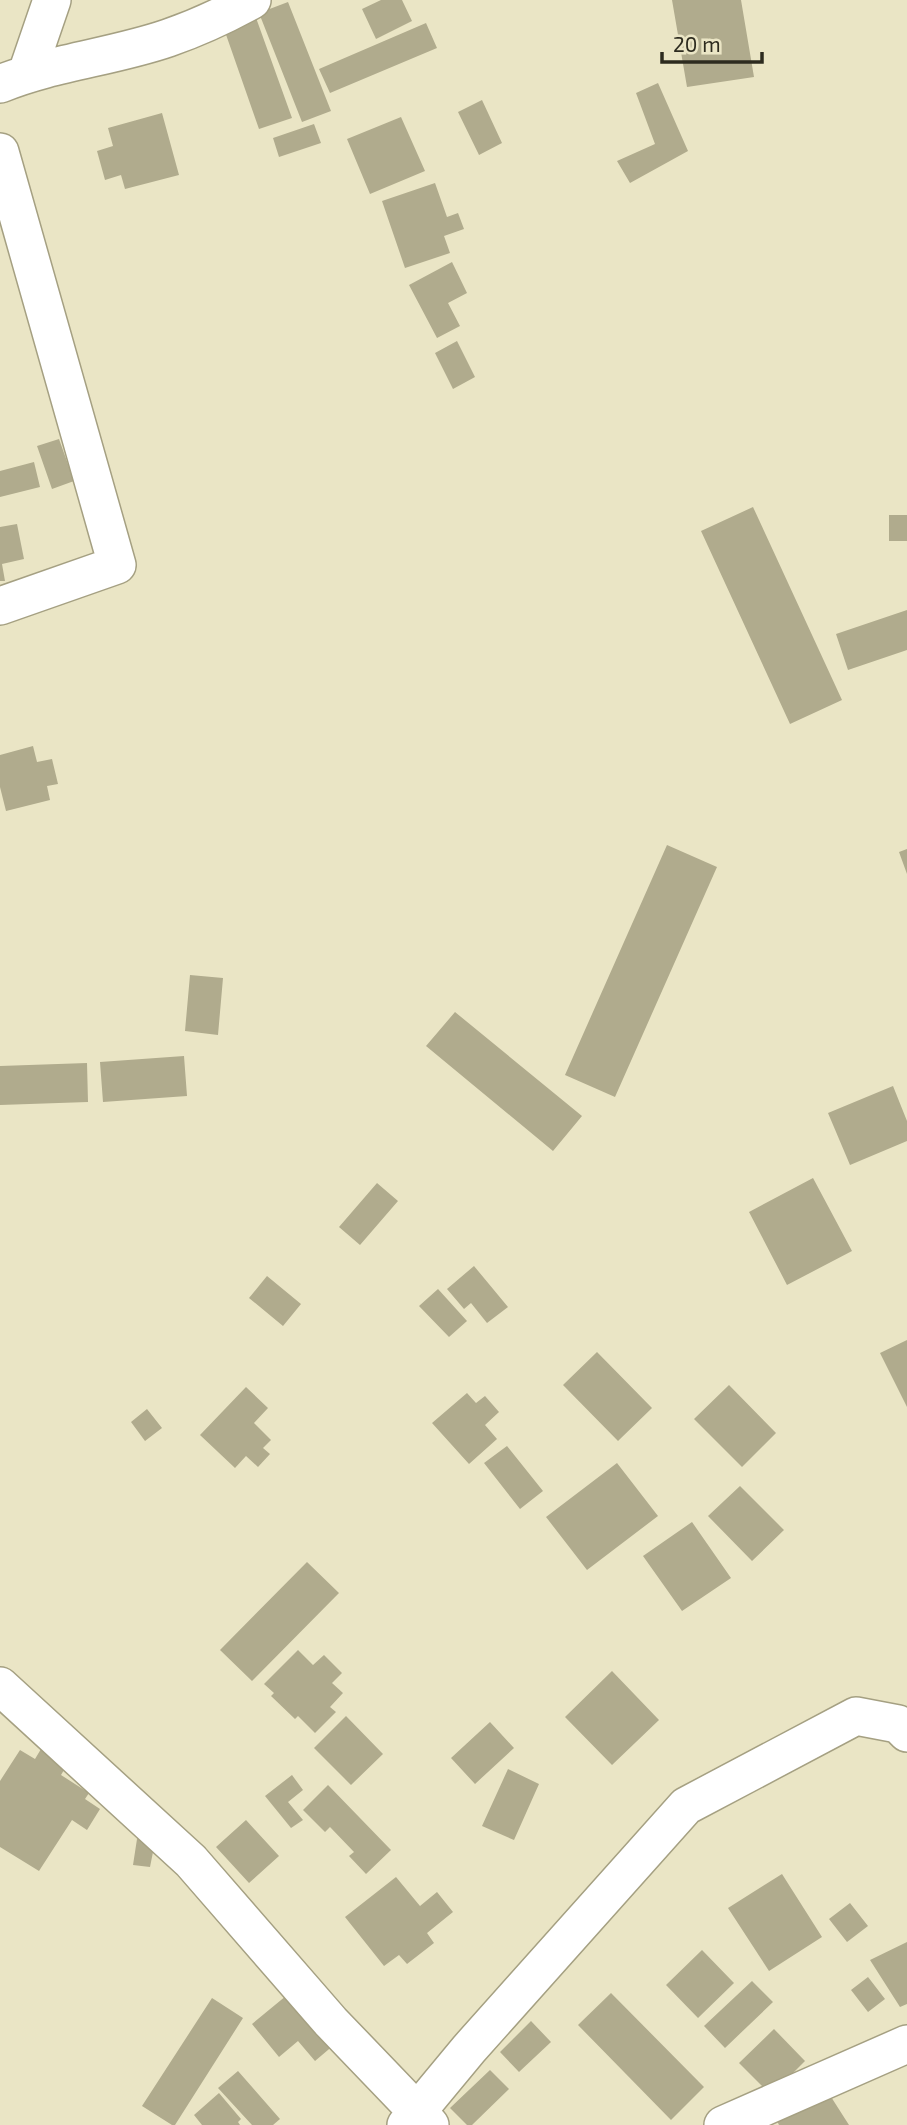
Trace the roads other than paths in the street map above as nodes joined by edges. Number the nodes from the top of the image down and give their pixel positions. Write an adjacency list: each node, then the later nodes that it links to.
1 (52, 0): 3 (street)
2 (252, 0): 3 (street)
3 (13, 79)
4 (0, 152): 5 (street)
5 (0, 606)
6 (0, 1686): 9 (street)
7 (907, 1733): 9 (street)
8 (907, 2044): 10 (street)
9 (417, 2121)
10 (723, 2125)

